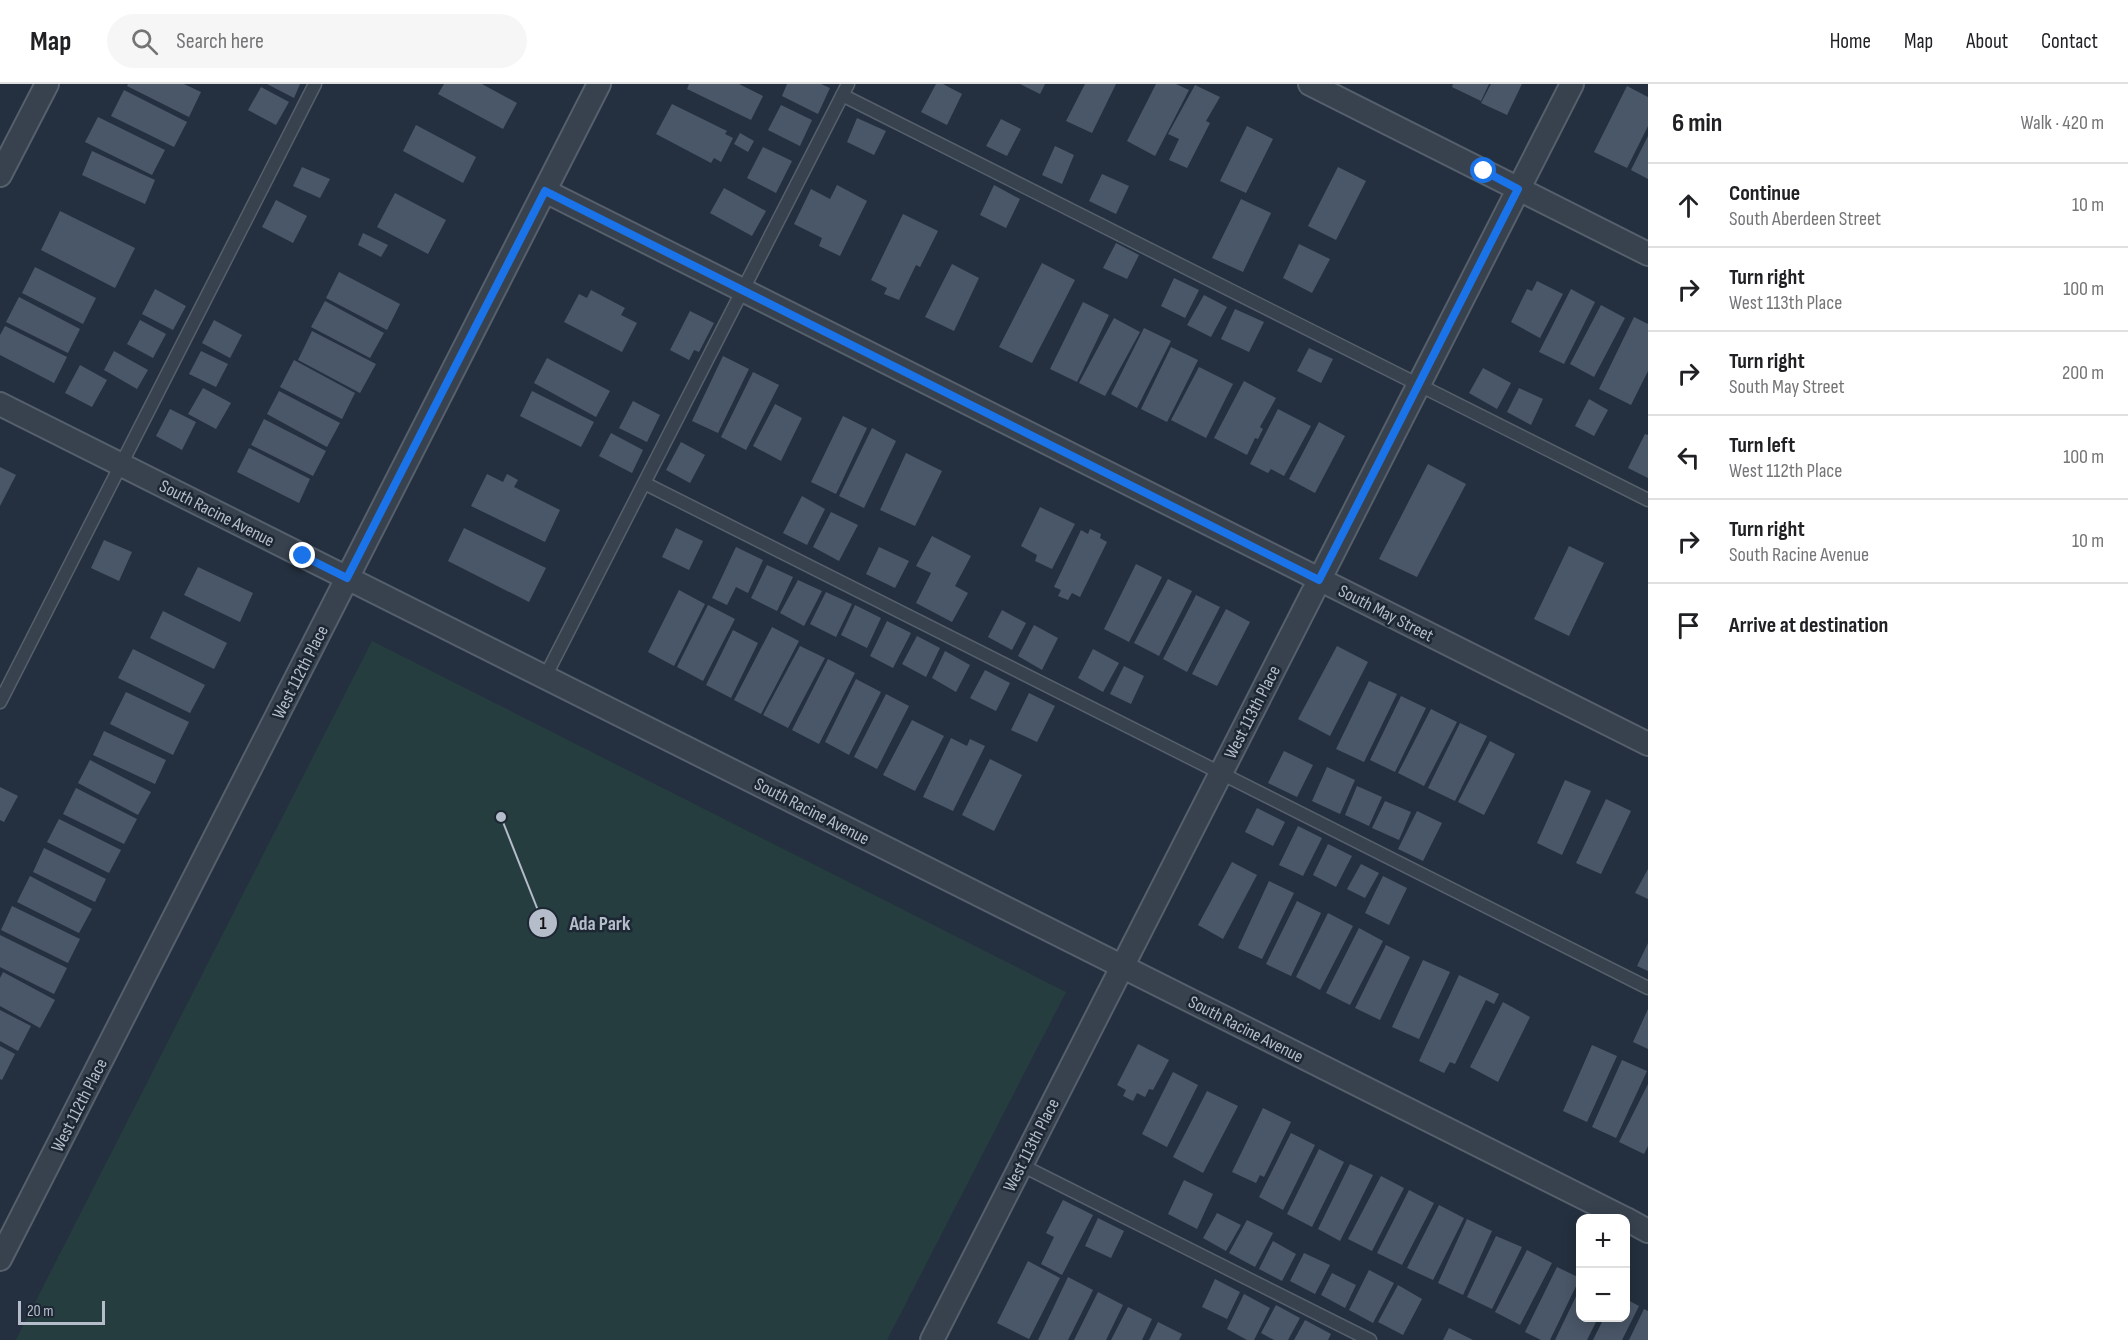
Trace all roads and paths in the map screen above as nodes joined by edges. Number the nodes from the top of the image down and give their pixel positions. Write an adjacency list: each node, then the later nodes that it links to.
1 (47, 84): 7 (street)
2 (315, 84): 14 (lane)
3 (599, 84): 9 (street, West 112th Place)
4 (1310, 84): 8 (street)
5 (1572, 84): 8 (street, West 113th Place)
6 (845, 89): 11 (lane); 12 (lane)
7 (0, 175)
8 (1518, 189): 10 (street); 12 (street, West 113th Place)
9 (545, 191): 11 (street, South May Street); 17 (street, West 112th Place)
10 (1648, 254)
11 (742, 290): 15 (lane); 18 (street, South May Street)
12 (1419, 384): 16 (lane); 18 (street, West 113th Place)
13 (0, 404): 14 (street, South Racine Avenue)
14 (121, 464): 17 (street, South Racine Avenue); 20 (lane)
15 (644, 483): 19 (lane); 22 (lane)
16 (1648, 500)
17 (347, 578): 19 (street, South Racine Avenue); 29 (street, West 112th Place)
18 (1319, 580): 21 (street, South May Street); 22 (street, West 113th Place)
19 (545, 677): 23 (street, South Racine Avenue)
20 (0, 702)
21 (1648, 744)
22 (1221, 773): 23 (street, West 113th Place); 24 (lane)
23 (1122, 967): 25 (street, West 113th Place); 26 (street, South Racine Avenue)
24 (1648, 988)
25 (1021, 1165): 30 (street, West 113th Place); 31 (lane)
26 (1615, 1214)
27 (1630, 1221): 28 (street, South Racine Avenue)
28 (1648, 1230)
29 (0, 1259)
30 (932, 1340)
31 (1370, 1340)

